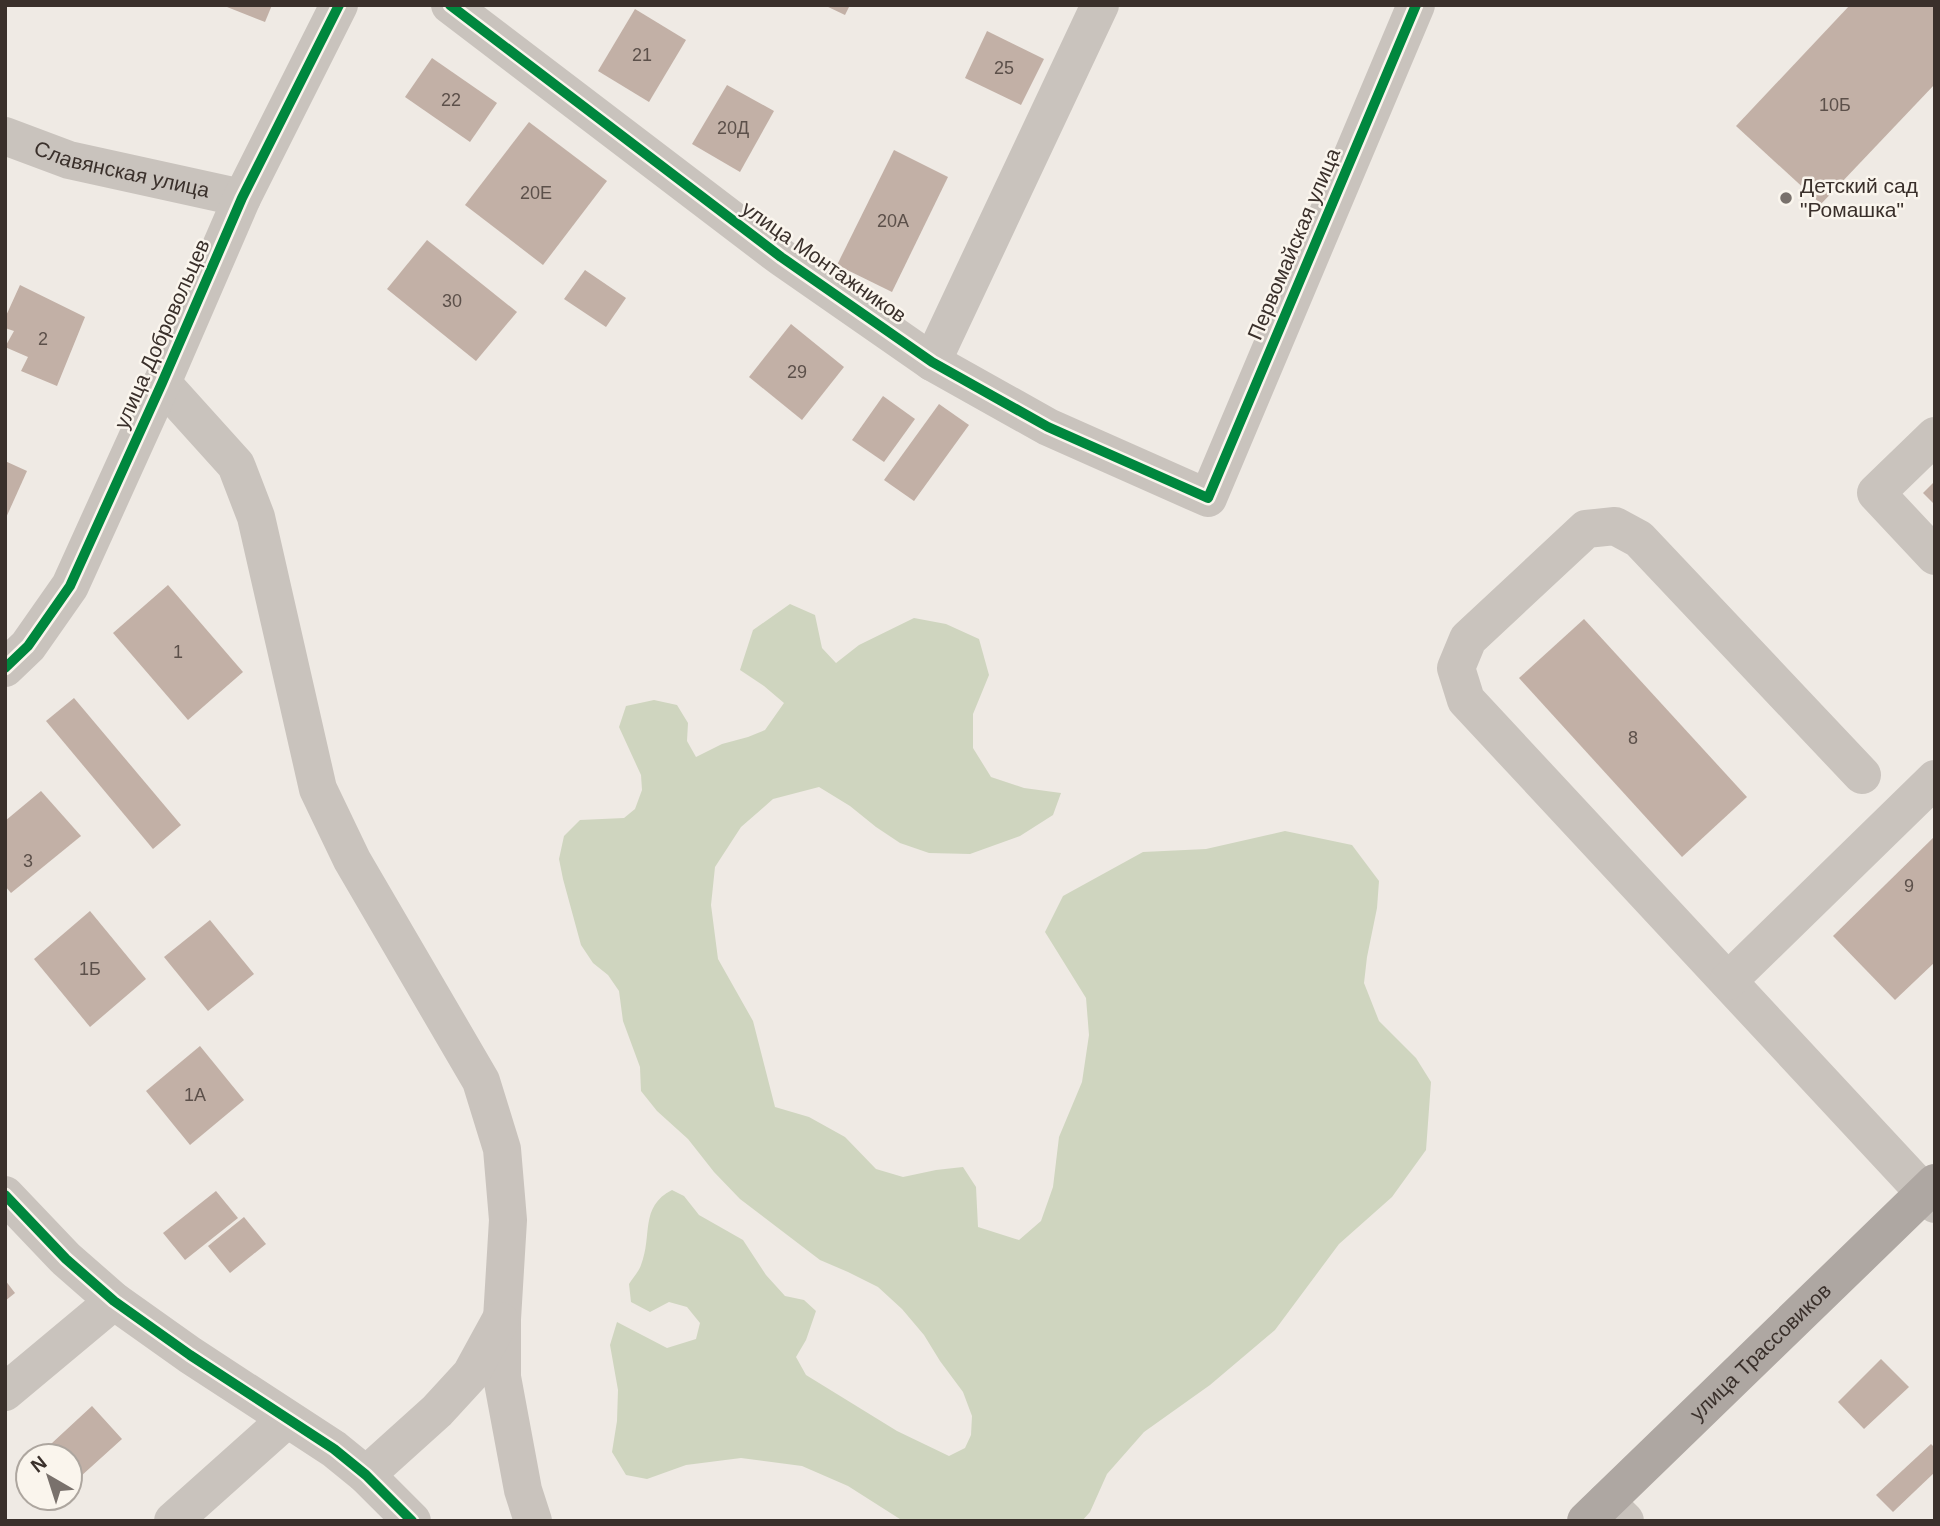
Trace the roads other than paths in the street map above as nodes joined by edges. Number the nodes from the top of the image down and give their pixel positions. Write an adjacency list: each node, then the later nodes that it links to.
1 (340, 5): 6 (street, улица Добровольцев)
2 (450, 5): 7 (street, улица Монтажников)
3 (1100, 5): 7 (street)
4 (1416, 5): 10 (street, Первомайская улица)
5 (5, 136): 6 (street, Славянская улица)
6 (242, 198): 8 (street, улица Добровольцев)
7 (932, 362): 10 (street, улица Монтажников)
8 (162, 383): 12 (street, улица Добровольцев); 19 (street)
9 (1935, 436): 11 (street)
10 (1208, 498)
11 (1935, 556)
12 (5, 668)
13 (1862, 775): 15 (street)
14 (1935, 779): 15 (street)
15 (1727, 981): 16 (street)
16 (1931, 1193): 23 (main road, улица Трассовиков)
17 (5, 1195): 18 (street)
18 (114, 1301): 20 (street); 21 (street)
19 (502, 1319): 22 (street); 26 (street)
20 (5, 1392)
21 (287, 1419): 22 (street); 24 (street)
22 (366, 1475): 25 (street)
23 (1606, 1514)
24 (173, 1521)
25 (412, 1521)
26 (533, 1521)

